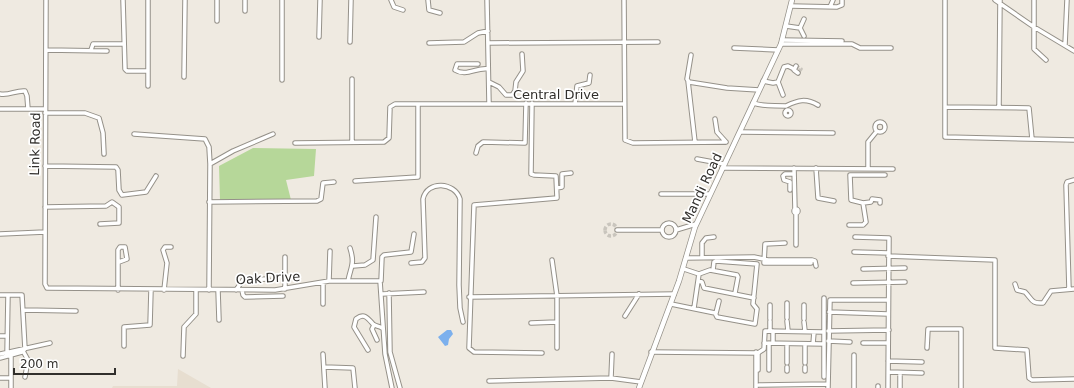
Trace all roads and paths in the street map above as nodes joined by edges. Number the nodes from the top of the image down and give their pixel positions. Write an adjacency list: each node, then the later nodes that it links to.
1 (46, 0): 46 (street, Link Road)
2 (123, 0): 42 (street)
3 (148, 0): 56 (street)
4 (185, 0): 59 (street)
5 (217, 0): 28 (street)
6 (245, 0): 25 (street)
7 (282, 0): 61 (street)
8 (320, 0): 34 (street)
9 (351, 0): 36 (street)
10 (391, 0): 24 (street)
11 (428, 0): 26 (street)
12 (487, 0): 32 (street)
13 (624, 0): 41 (street)
14 (792, 0): 22 (street, Mandi Road)
15 (833, 0): 23 (street)
16 (842, 0): 23 (street)
17 (945, 0): 78 (street)
18 (995, 0): 21 (street)
19 (1034, 0): 30 (street)
20 (1067, 0): 43 (street)
21 (1000, 1): 30 (street); 79 (street)
22 (791, 6): 23 (street); 29 (street, Mandi Road)
23 (830, 7)
24 (403, 10)
25 (245, 12)
26 (440, 14)
27 (804, 19): 31 (street)
28 (217, 21)
29 (786, 26): 31 (street); 38 (street, Mandi Road)
30 (1034, 27): 43 (street); 53 (street)
31 (800, 28): 33 (street)
32 (488, 31): 39 (street); 40 (street)
33 (804, 36)
34 (319, 37)
35 (842, 41): 38 (street)
36 (350, 42)
37 (658, 42): 41 (street)
38 (782, 42): 45 (street); 48 (street, Mandi Road)
39 (429, 43)
40 (488, 43): 41 (street); 55 (street)
41 (623, 43): 76 (street)
42 (124, 44): 47 (street); 56 (street)
43 (1065, 45): 50 (street)
44 (734, 48): 48 (street)
45 (891, 48)
46 (46, 50): 47 (street); 82 (street, Link Road)
47 (91, 50): 49 (street)
48 (778, 50): 63 (street, Mandi Road)
49 (107, 51)
50 (1074, 51)
51 (522, 54): 64 (street)
52 (691, 55): 62 (street)
53 (1046, 60)
54 (478, 64): 55 (street)
55 (488, 69): 64 (street)
56 (148, 71): 66 (street)
57 (798, 73): 65 (street)
58 (590, 75): 75 (street)
59 (184, 77)
60 (352, 79): 91 (street)
61 (282, 80)
62 (688, 81): 67 (street); 92 (street)
63 (763, 81): 65 (street); 67 (street, Mandi Road)
64 (488, 82): 70 (street)
65 (778, 82): 69 (street)
66 (148, 86)
67 (759, 90): 73 (street, Mandi Road)
68 (0, 94): 81 (street)
69 (783, 95)
70 (489, 103): 71 (street, Central Drive); 74 (street, Central Drive)
71 (526, 103): 72 (street, Central Drive); 94 (street)
72 (532, 103): 75 (street, Central Drive); 113 (street)
73 (753, 103): 77 (street); 85 (street, Mandi Road)
74 (418, 104): 91 (street, Central Drive); 111 (street)
75 (575, 104): 76 (street, Central Drive)
76 (624, 104): 92 (street)
77 (818, 105)
78 (945, 107): 79 (street); 89 (street)
79 (999, 107): 89 (street)
80 (0, 109): 81 (street)
81 (28, 109): 82 (street)
82 (45, 111): 95 (street); 98 (street, Link Road)
83 (715, 119): 92 (street)
84 (877, 131): 102 (street)
85 (740, 132): 86 (street); 99 (street, Mandi Road)
86 (833, 133)
87 (134, 134): 97 (street)
88 (273, 134): 97 (street)
89 (1032, 139): 90 (street)
90 (1074, 140)
91 (352, 142): 93 (street)
92 (695, 142)
93 (294, 143)
94 (476, 153)
95 (104, 154)
96 (697, 159): 99 (street)
97 (210, 164): 118 (street)
98 (44, 166): 109 (street); 121 (street, Link Road)
99 (723, 166): 100 (street); 116 (street, Mandi Road)
100 (794, 168): 101 (street); 106 (street)
101 (816, 168): 102 (street); 117 (street)
102 (868, 168): 103 (street)
103 (876, 168): 104 (street); 107 (street)
104 (893, 169)
105 (571, 173): 113 (street)
106 (794, 174): 114 (street); 135 (street)
107 (876, 175): 108 (street); 119 (street)
108 (885, 175)
109 (156, 176)
110 (1074, 180): 169 (street)
111 (355, 181)
112 (334, 182): 118 (street)
113 (557, 188): 189 (street)
114 (790, 190)
115 (661, 194): 116 (street)
116 (709, 194): 124 (street, Mandi Road)
117 (834, 201)
118 (209, 202): 175 (street)
119 (863, 202): 120 (street); 125 (street)
120 (880, 204)
121 (45, 207): 123 (street); 129 (street, Link Road)
122 (376, 217): 149 (street)
123 (100, 224)
124 (696, 224): 128 (street); 143 (street, Mandi Road)
125 (849, 225)
126 (617, 230): 127 (street)
127 (662, 230): 128 (street); 128 (street)
128 (676, 230)
129 (45, 232): 130 (street); 167 (street, Link Road)
130 (0, 234)
131 (414, 234): 160 (street)
132 (714, 237): 142 (street)
133 (855, 237): 140 (street)
134 (785, 242): 144 (street)
135 (796, 245)
136 (171, 247): 173 (street)
137 (350, 248): 149 (street)
138 (330, 251): 158 (street)
139 (854, 252): 140 (street)
140 (888, 254): 152 (street); 261 (street)
141 (285, 257): 168 (street)
142 (702, 257): 143 (street); 144 (street)
143 (686, 258): 154 (street, Mandi Road)
144 (763, 258): 148 (street); 150 (street)
145 (552, 260): 188 (street)
146 (119, 262): 171 (street)
147 (411, 263): 207 (street)
148 (811, 263)
149 (353, 266): 159 (street)
150 (816, 266)
151 (863, 268): 152 (street)
152 (888, 268): 153 (street); 164 (street)
153 (905, 268)
154 (684, 269): 156 (street); 184 (street, Mandi Road)
155 (712, 270): 156 (street); 180 (street); 190 (street)
156 (699, 274): 161 (street)
157 (268, 279): 177 (street)
158 (329, 281): 159 (street, Oak Drive); 162 (street, Oak Drive)
159 (348, 281): 160 (street, Oak Drive)
160 (381, 281): 181 (street)
161 (698, 281): 180 (street); 199 (street)
162 (323, 282): 168 (street, Oak Drive); 195 (street)
163 (853, 282): 164 (street)
164 (888, 282): 165 (street); 192 (street)
165 (905, 282)
166 (1015, 284): 169 (street)
167 (47, 288): 171 (street, Oak Drive)
168 (285, 289): 178 (street, Oak Drive)
169 (1069, 289): 170 (street)
170 (1074, 289)
171 (118, 290): 172 (street, Oak Drive)
172 (151, 290): 173 (street, Oak Drive); 232 (street)
173 (164, 290): 174 (street, Oak Drive)
174 (196, 290): 175 (street, Oak Drive); 245 (street)
175 (209, 290): 176 (street, Oak Drive)
176 (218, 290): 177 (street, Oak Drive); 206 (street)
177 (236, 290): 178 (street, Oak Drive)
178 (242, 290): 187 (street)
179 (424, 292): 182 (street)
180 (735, 293): 190 (street)
181 (382, 294): 182 (street); 211 (street)
182 (389, 294): 273 (street)
183 (640, 294): 184 (street); 188 (street); 205 (street)
184 (674, 294): 196 (street, Mandi Road)
185 (0, 295): 186 (street)
186 (8, 295): 200 (street); 219 (street)
187 (283, 296)
188 (556, 296): 189 (street); 208 (street)
189 (470, 297): 240 (street)
190 (754, 298): 203 (street)
191 (824, 298): 216 (street)
192 (888, 300): 202 (street); 204 (street)
193 (719, 301): 203 (street)
194 (787, 303): 214 (street)
195 (323, 304)
196 (671, 304): 199 (street); 237 (street, Mandi Road)
197 (770, 305): 213 (street)
198 (804, 305): 215 (street)
199 (694, 308): 203 (street)
200 (24, 310): 201 (street); 235 (street)
201 (76, 311)
202 (829, 312): 204 (street); 216 (street)
203 (716, 313)
204 (888, 314): 212 (street)
205 (625, 316)
206 (219, 320)
207 (463, 322)
208 (556, 322): 209 (street); 233 (street)
209 (531, 323)
210 (374, 325): 211 (street); 220 (street); 236 (street)
211 (382, 328): 272 (street)
212 (889, 330): 216 (street); 227 (street)
213 (772, 331): 214 (street); 224 (street); 225 (street)
214 (788, 331): 215 (street)
215 (805, 331): 217 (street)
216 (826, 331): 217 (street); 221 (street); 231 (street)
217 (814, 332): 230 (street)
218 (0, 336): 219 (street)
219 (7, 336): 239 (street)
220 (377, 340)
221 (828, 341): 222 (street); 267 (street)
222 (850, 342)
223 (50, 343): 235 (street)
224 (764, 343): 225 (street); 238 (street)
225 (771, 343): 228 (street); 252 (street)
226 (863, 343): 227 (street)
227 (888, 343): 247 (street)
228 (787, 344): 229 (street); 250 (street)
229 (805, 344): 230 (street); 251 (street)
230 (813, 344): 231 (street)
231 (824, 344): 257 (street)
232 (124, 346)
233 (557, 348)
234 (926, 348): 278 (street)
235 (24, 350): 239 (street); 256 (street)
236 (368, 350)
237 (651, 352): 238 (street); 263 (street, Mandi Road)
238 (757, 352): 268 (street)
239 (9, 353): 241 (street); 246 (street); 259 (street)
240 (542, 353)
241 (0, 354)
242 (323, 354): 249 (street)
243 (612, 354): 260 (street)
244 (854, 355): 275 (street)
245 (183, 356)
246 (0, 358)
247 (888, 362): 248 (street); 253 (street)
248 (922, 362)
249 (324, 367): 270 (street); 271 (street)
250 (787, 367)
251 (805, 367)
252 (769, 370)
253 (888, 372): 254 (street); 276 (street)
254 (900, 373): 255 (street); 277 (street)
255 (922, 373)
256 (25, 377)
257 (824, 377)
258 (0, 378): 259 (street)
259 (11, 378): 269 (street)
260 (611, 378): 262 (street); 263 (street)
261 (1074, 379)
262 (489, 381)
263 (641, 382): 274 (street, Mandi Road)
264 (772, 386): 265 (street); 268 (street)
265 (784, 386): 266 (street)
266 (805, 386): 267 (street)
267 (828, 386)
268 (758, 387)
269 (11, 388)
270 (325, 388)
271 (355, 388)
272 (392, 388)
273 (400, 388)
274 (639, 388)
275 (854, 388)
276 (888, 388)
277 (900, 388)
278 (961, 388)

